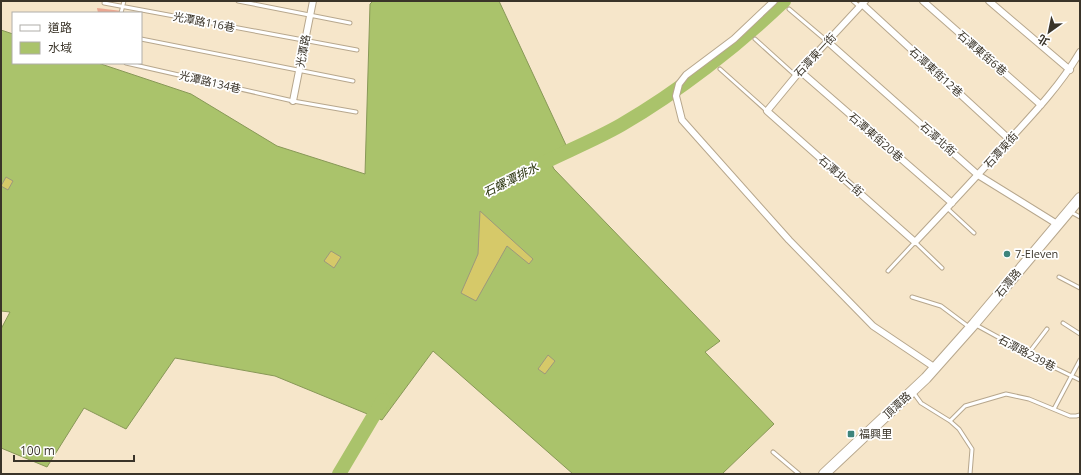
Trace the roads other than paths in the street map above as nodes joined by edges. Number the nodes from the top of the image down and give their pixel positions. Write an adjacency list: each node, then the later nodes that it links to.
1 (124, 1): 10 (lane)
2 (238, 1): 13 (lane)
3 (313, 1): 13 (street, 光潭路)
4 (774, 1): 52 (street)
5 (853, 1): 9 (lane)
6 (923, 1): 28 (street, 石潭東街6巷)
7 (989, 1): 24 (street)
8 (104, 3): 10 (lane, 光潭路116巷)
9 (862, 4): 18 (street, 石潭東一街); 31 (street, 石潭東街12巷)
10 (123, 7): 12 (lane); 17 (lane, 光潭路116巷)
11 (789, 9): 18 (lane)
12 (122, 12)
13 (310, 15): 14 (lane); 17 (street, 光潭路)
14 (350, 23)
15 (142, 39): 23 (lane)
16 (755, 39): 25 (lane)
17 (305, 41): 19 (lane, 光潭路116巷); 23 (street, 光潭路)
18 (828, 42): 25 (street, 石潭東一街); 32 (street, 石潭北街)
19 (357, 50)
20 (1080, 52): 24 (street, 石潭東街)
21 (130, 64): 27 (lane, 光潭路134巷)
22 (720, 69): 29 (lane)
23 (299, 70): 26 (lane); 27 (street, 光潭路)
24 (1070, 70): 28 (street, 石潭東街)
25 (798, 74): 29 (street, 石潭東一街); 34 (street, 石潭東街20巷)
26 (353, 81)
27 (293, 101): 30 (lane, 光潭路134巷)
28 (1041, 105): 31 (street, 石潭東街)
29 (767, 111): 40 (street, 石潭北一街)
30 (356, 112)
31 (1010, 140): 32 (street, 石潭東街)
32 (978, 175): 34 (street, 石潭東街); 38 (street, 石潭北街)
33 (1080, 198): 36 (main road, 石潭路)
34 (952, 203): 35 (street, 石潭東街)
35 (947, 208): 39 (lane); 40 (street, 石潭東街)
36 (1069, 211): 37 (lane); 38 (main road, 石潭路)
37 (1080, 218)
38 (1057, 224): 47 (main road, 石潭路)
39 (974, 233)
40 (915, 242): 41 (lane); 42 (lane)
41 (942, 268)
42 (888, 271)
43 (1058, 277): 44 (lane)
44 (1080, 288)
45 (912, 297): 47 (lane, 石潭路239巷)
46 (1063, 323): 49 (lane)
47 (972, 326): 50 (lane, 石潭路239巷); 52 (main road, 石潭路)
48 (1047, 330): 50 (lane)
49 (1080, 334)
50 (1028, 354): 53 (lane, 石潭路239巷)
51 (1080, 360): 53 (lane)
52 (934, 367): 55 (main road, 頂潭路)
53 (1071, 376): 54 (lane, 石潭路239巷); 56 (lane)
54 (1080, 380)
55 (912, 391): 58 (lane); 61 (main road, 頂潭路)
56 (1054, 409): 57 (lane); 58 (lane)
57 (1080, 415)
58 (950, 420): 62 (lane)
59 (773, 452): 60 (lane)
60 (799, 474)
61 (824, 474)
62 (970, 474)

